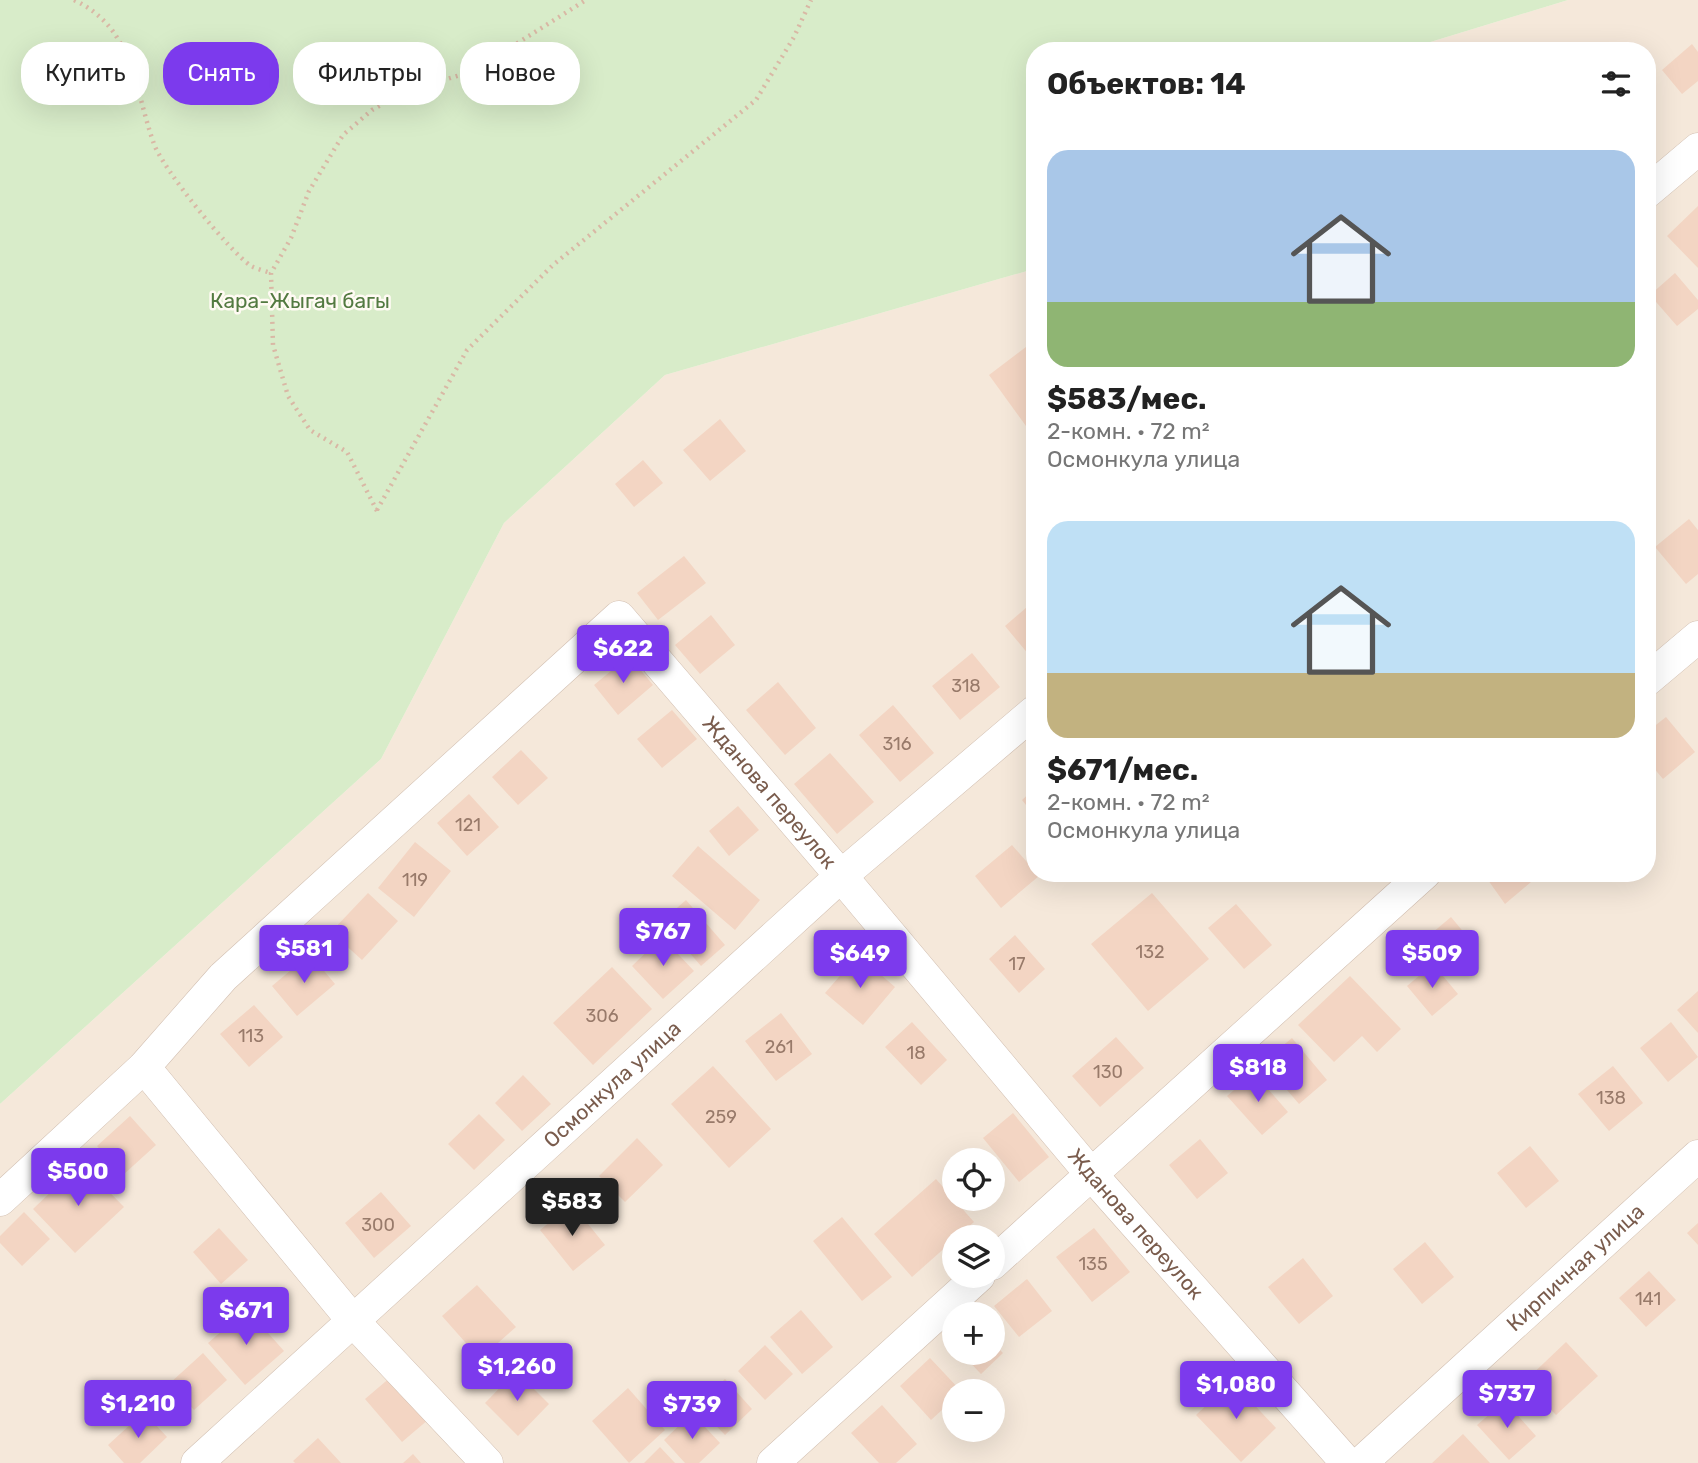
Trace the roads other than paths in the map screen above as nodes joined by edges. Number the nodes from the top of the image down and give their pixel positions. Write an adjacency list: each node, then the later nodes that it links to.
1 (1698, 149): 2 (street)
2 (1656, 184)
3 (1698, 637): 4 (street)
4 (1656, 672)
5 (1026, 719): 6 (street, Осмонкула улица)
6 (841, 876): 8 (street, Жданова переулок); 10 (street, Жданова переулок); 14 (street, Осмонкула улица)
7 (1414, 882): 10 (street)
8 (144, 1067): 11 (street); 14 (street)
9 (1698, 1156): 19 (street, Кирпичная улица)
10 (1091, 1174): 12 (street); 18 (street, Жданова переулок)
11 (0, 1199)
12 (1005, 1252)
13 (966, 1288): 17 (street)
14 (354, 1322): 15 (street, Осмонкула улица); 16 (street)
15 (197, 1463)
16 (487, 1463)
17 (772, 1463)
18 (1347, 1463)
19 (1361, 1463)

